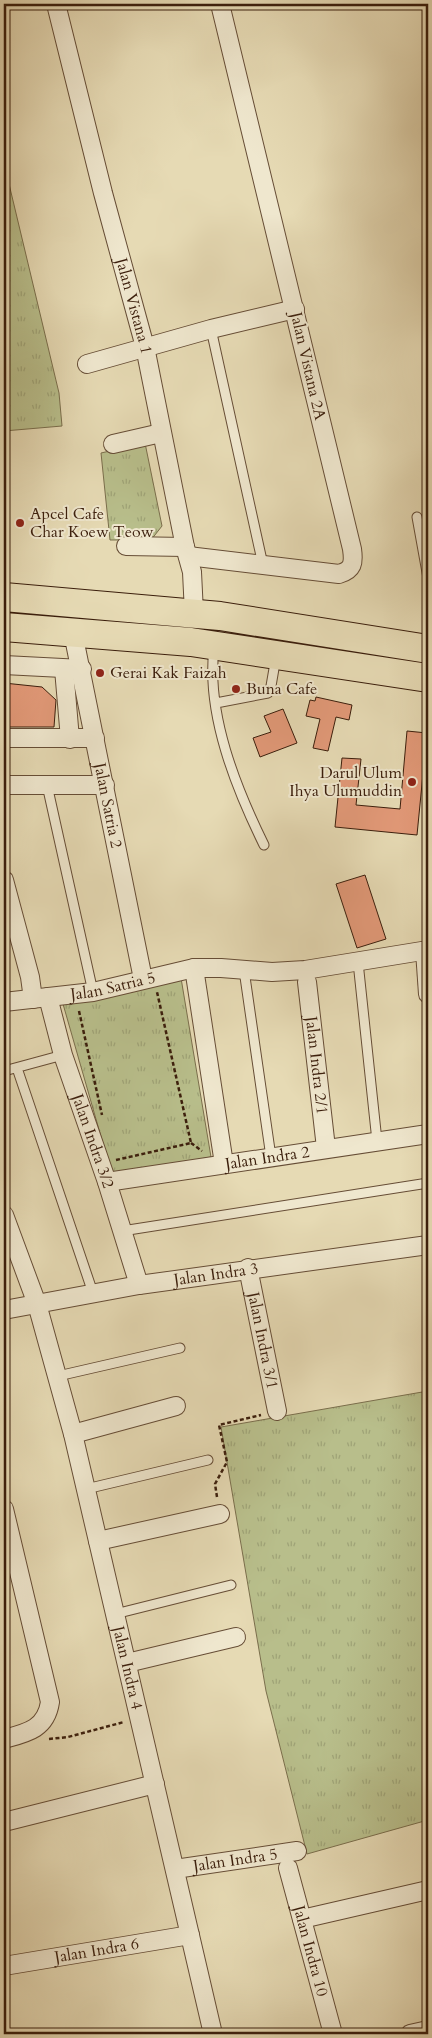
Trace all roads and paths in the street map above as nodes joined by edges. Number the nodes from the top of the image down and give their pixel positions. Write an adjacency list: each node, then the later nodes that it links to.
1 (56, 4): 5 (street, Jalan Vistana 1)
2 (220, 4): 3 (street, Jalan Vistana 2A)
3 (295, 310): 4 (street); 12 (street, Jalan Vistana 2A)
4 (211, 329): 5 (street); 12 (lane)
5 (145, 347): 6 (street); 7 (street, Jalan Vistana 1)
6 (87, 364)
7 (161, 433): 8 (street); 11 (street, Jalan Vistana 1)
8 (113, 444)
9 (418, 517): 13 (lane)
10 (126, 546): 11 (street, Jalan Vistana 2A)
11 (187, 552): 12 (street, Jalan Vistana 2A); 15 (street, Jalan Vistana 1)
12 (263, 565)
13 (428, 578)
14 (4, 597): 15 (highway)
15 (194, 614): 19 (highway)
16 (4, 627): 17 (highway)
17 (73, 633): 18 (highway); 23 (street, Jalan Satria 2)
18 (215, 645): 20 (highway); 25 (lane)
19 (428, 649)
20 (276, 654): 24 (highway); 25 (lane)
21 (4, 665): 22 (street)
22 (64, 669): 23 (street); 28 (street)
23 (82, 669): 27 (street, Jalan Satria 2)
24 (428, 678)
25 (216, 703): 32 (lane)
26 (4, 738): 28 (street)
27 (96, 738): 28 (street); 31 (street, Jalan Satria 2)
28 (70, 739)
29 (4, 785): 30 (street)
30 (47, 785): 31 (street); 41 (lane)
31 (106, 785): 40 (street, Jalan Satria 2)
32 (264, 845)
33 (5, 891): 43 (street, Jalan Indra 3/2)
34 (427, 951): 35 (street, Jalan Satria 5); 38 (street)
35 (358, 962): 37 (street, Jalan Satria 5); 51 (lane)
36 (194, 968): 37 (street, Jalan Satria 5); 40 (street, Jalan Satria 5); 55 (street)
37 (244, 970): 53 (lane)
38 (428, 972): 42 (street)
39 (307, 982): 52 (street, Jalan Indra 2/1)
40 (150, 984): 41 (street, Jalan Satria 5); 54 (path)
41 (93, 992): 43 (street, Jalan Satria 5)
42 (428, 994)
43 (41, 998): 44 (street, Jalan Satria 5); 46 (street, Jalan Indra 3/2)
44 (4, 1002)
45 (78, 1007): 49 (path)
46 (63, 1055): 47 (lane); 56 (street, Jalan Indra 3/2)
47 (17, 1068): 48 (lane); 63 (lane)
48 (4, 1071)
49 (104, 1122)
50 (428, 1134): 51 (street, Jalan Indra 2)
51 (377, 1141): 52 (street, Jalan Indra 2)
52 (326, 1148): 53 (street, Jalan Indra 2)
53 (270, 1157): 55 (street, Jalan Indra 2)
54 (113, 1161)
55 (224, 1164): 56 (street, Jalan Indra 2)
56 (107, 1182): 59 (street, Jalan Indra 3/2)
57 (428, 1183): 59 (lane)
58 (4, 1215): 64 (street, Jalan Indra 4)
59 (122, 1231): 62 (street, Jalan Indra 3/2)
60 (428, 1245): 61 (street, Jalan Indra 3)
61 (248, 1268): 62 (street, Jalan Indra 3); 69 (street, Jalan Indra 3/1)
62 (139, 1285): 63 (street, Jalan Indra 3)
63 (93, 1293): 64 (street, Jalan Indra 3)
64 (37, 1304): 65 (street, Jalan Indra 3); 67 (street, Jalan Indra 4)
65 (4, 1310)
66 (180, 1348): 67 (lane)
67 (58, 1376): 70 (street, Jalan Indra 4)
68 (176, 1406): 70 (street)
69 (277, 1411): 74 (path)
70 (73, 1434): 72 (street, Jalan Indra 4)
71 (208, 1460): 72 (lane)
72 (86, 1489): 75 (street, Jalan Indra 4)
73 (4, 1509): 81 (street)
74 (220, 1514): 75 (street)
75 (98, 1541): 77 (street, Jalan Indra 4)
76 (230, 1585): 77 (lane)
77 (115, 1614): 79 (street, Jalan Indra 4)
78 (236, 1637): 79 (street)
79 (127, 1663): 80 (street, Jalan Indra 4)
80 (140, 1718): 81 (path); 83 (street, Jalan Indra 4)
81 (21, 1734): 82 (street)
82 (4, 1739)
83 (155, 1784): 84 (street); 87 (street, Jalan Indra 4)
84 (4, 1822)
85 (297, 1851): 87 (street, Jalan Indra 5)
86 (288, 1868): 89 (street, Jalan Indra 10)
87 (175, 1869): 90 (street, Jalan Indra 4)
88 (428, 1890): 89 (street)
89 (302, 1919): 94 (street, Jalan Indra 10)
90 (190, 1935): 91 (street, Jalan Indra 6); 93 (street, Jalan Indra 4)
91 (4, 1966)
92 (428, 2030): 95 (street)
93 (212, 2034)
94 (333, 2034)
95 (410, 2034)

